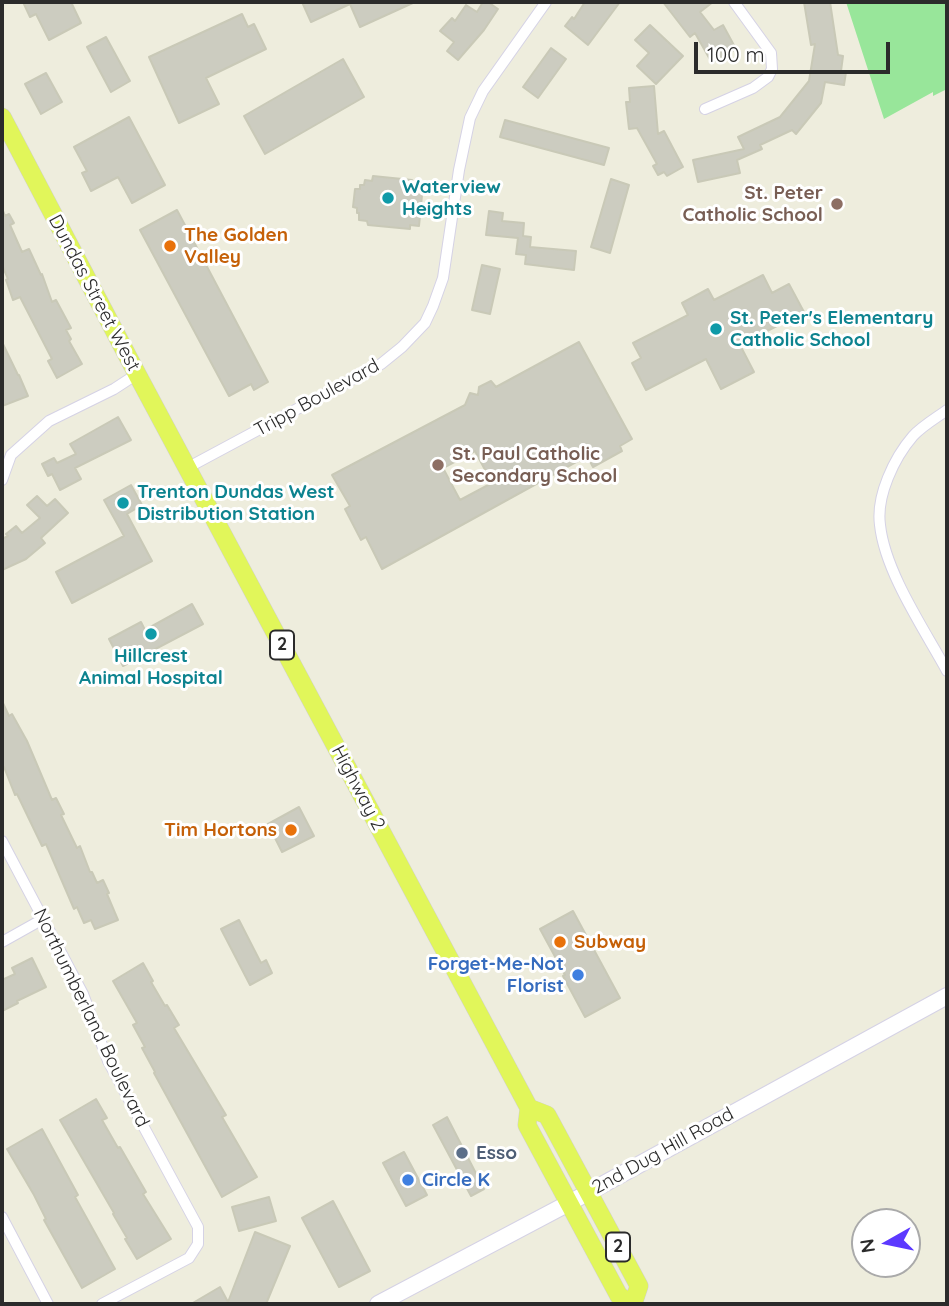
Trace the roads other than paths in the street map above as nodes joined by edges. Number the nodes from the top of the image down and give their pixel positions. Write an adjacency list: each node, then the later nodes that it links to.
1 (546, 2): 8 (street, Tripp Boulevard)
2 (734, 2): 3 (street)
3 (705, 109)
4 (2, 117): 5 (main road, Dundas Street West / 2)
5 (137, 374): 7 (street); 8 (main road, Dundas Street West / 2)
6 (947, 410): 10 (street)
7 (6, 454): 9 (street)
8 (187, 468): 15 (main road, Highway 2 / 2)
9 (2, 481)
10 (947, 671)
11 (2, 841): 12 (street, Northumberland Boulevard)
12 (43, 919): 13 (street); 20 (street, Northumberland Boulevard)
13 (2, 942)
14 (947, 996): 16 (street, 2nd Dug Hill Road)
15 (529, 1108): 16 (main road, Highway 2 / 2); 17 (main road, Highway 2 / 2)
16 (588, 1192): 17 (street, 2nd Dug Hill Road); 22 (main road, Highway 2 / 2)
17 (569, 1203): 21 (street, 2nd Dug Hill Road); 22 (main road, Highway 2 / 2)
18 (2, 1217): 19 (street)
19 (48, 1304)
20 (102, 1304)
21 (378, 1304)
22 (633, 1304)

